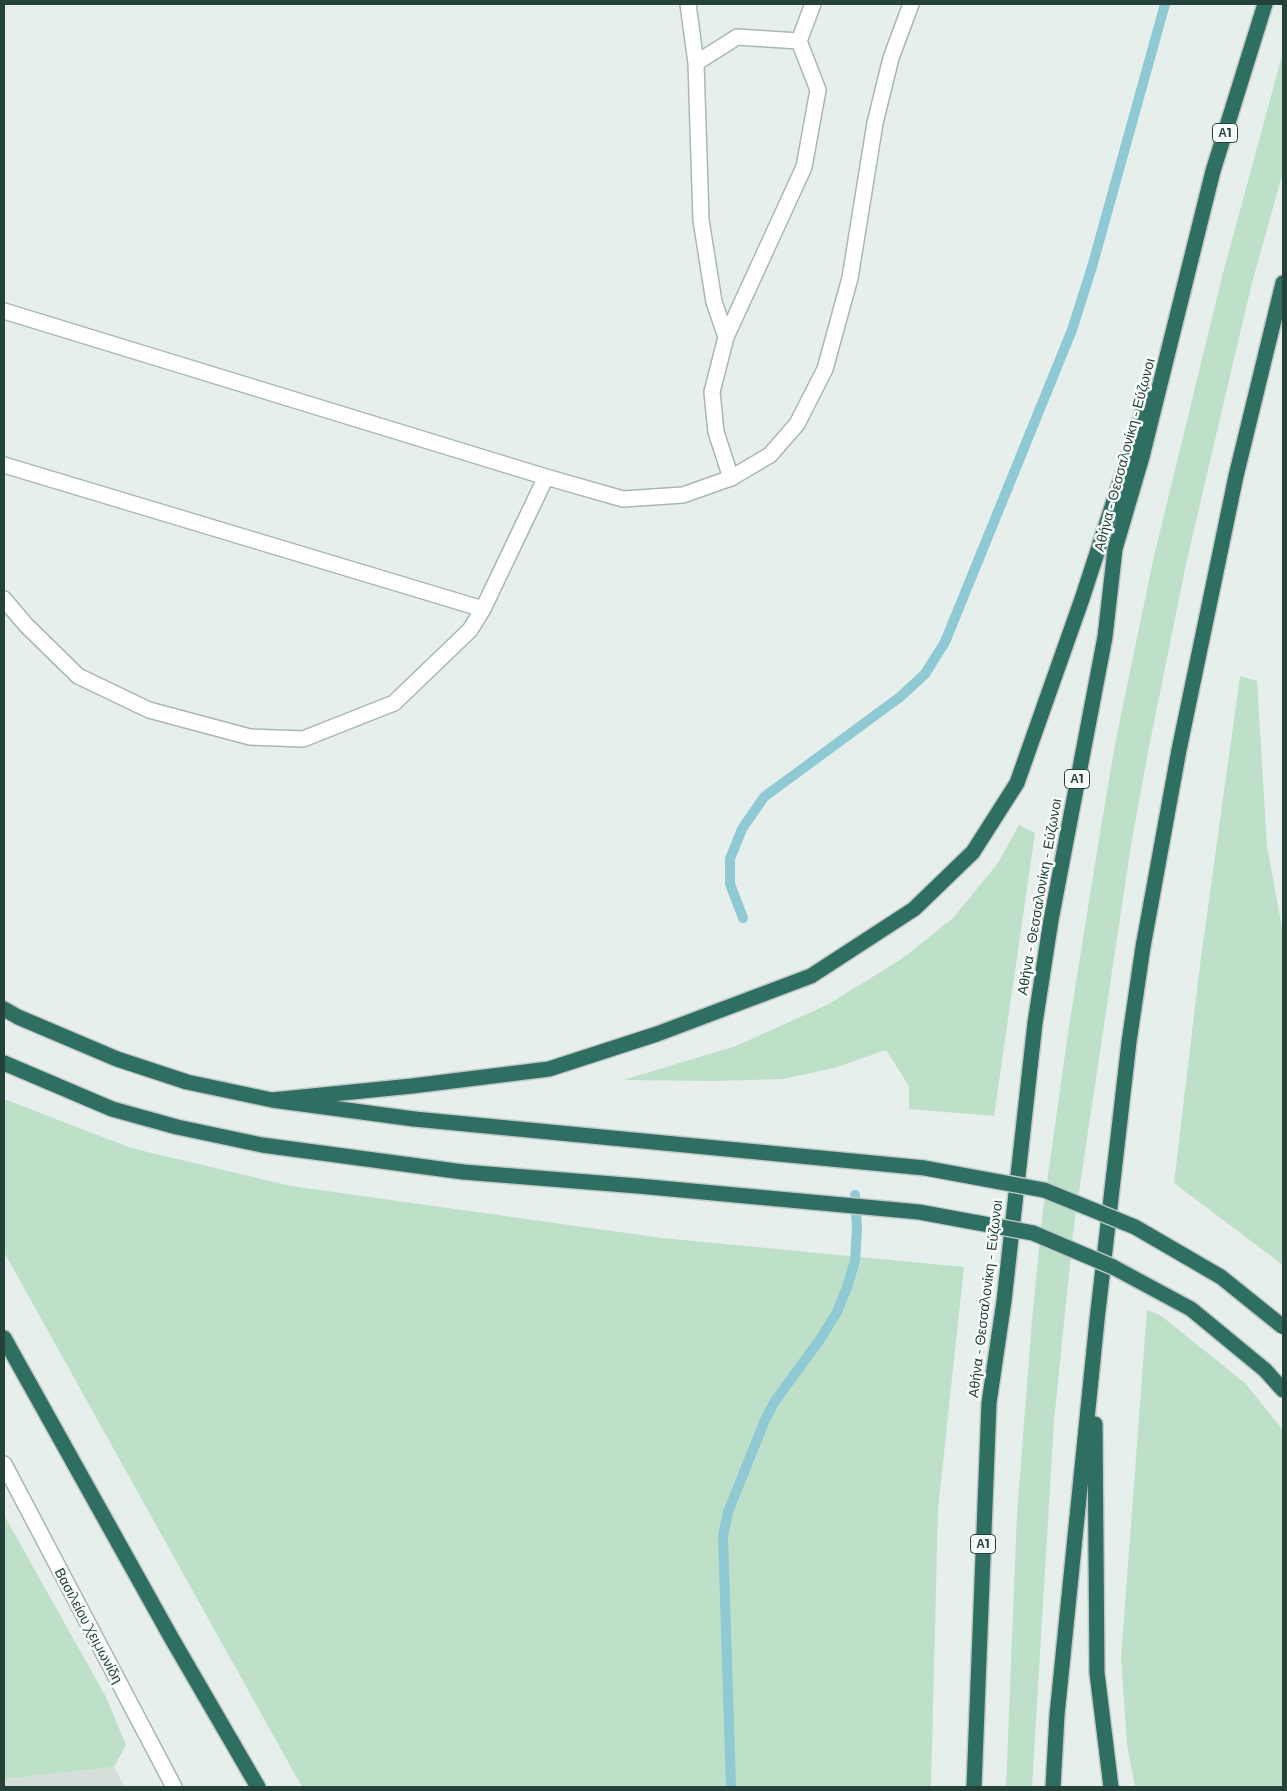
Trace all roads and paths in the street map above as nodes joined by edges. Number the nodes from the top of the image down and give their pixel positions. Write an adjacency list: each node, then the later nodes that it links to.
1 (688, 4): 6 (street)
2 (813, 4): 5 (street)
3 (911, 4): 13 (street)
4 (1265, 4): 7 (highway, Αθήνα - Θεσσαλονίκη - Εύζωνοι / Α1)
5 (799, 41): 6 (street); 10 (street)
6 (696, 63): 10 (street)
7 (1190, 264): 18 (highway); 26 (highway, Αθήνα - Θεσσαλονίκη - Εύζωνοι / Α1)
8 (1283, 283): 19 (highway)
9 (4, 310): 12 (street)
10 (726, 337): 13 (street)
11 (4, 466): 15 (street)
12 (546, 477): 13 (street); 15 (street)
13 (731, 478)
14 (4, 599): 15 (street)
15 (484, 609)
16 (4, 1009): 18 (highway)
17 (4, 1063): 22 (highway, bridge)
18 (272, 1100): 20 (highway, bridge)
19 (1097, 1320): 27 (highway); 28 (highway)
20 (1283, 1327)
21 (4, 1338): 25 (highway)
22 (1283, 1390)
23 (4, 1464): 24 (street, Βασιλείου Χειμωνίδη)
24 (174, 1787)
25 (258, 1787)
26 (974, 1787)
27 (1053, 1787)
28 (1111, 1787)

